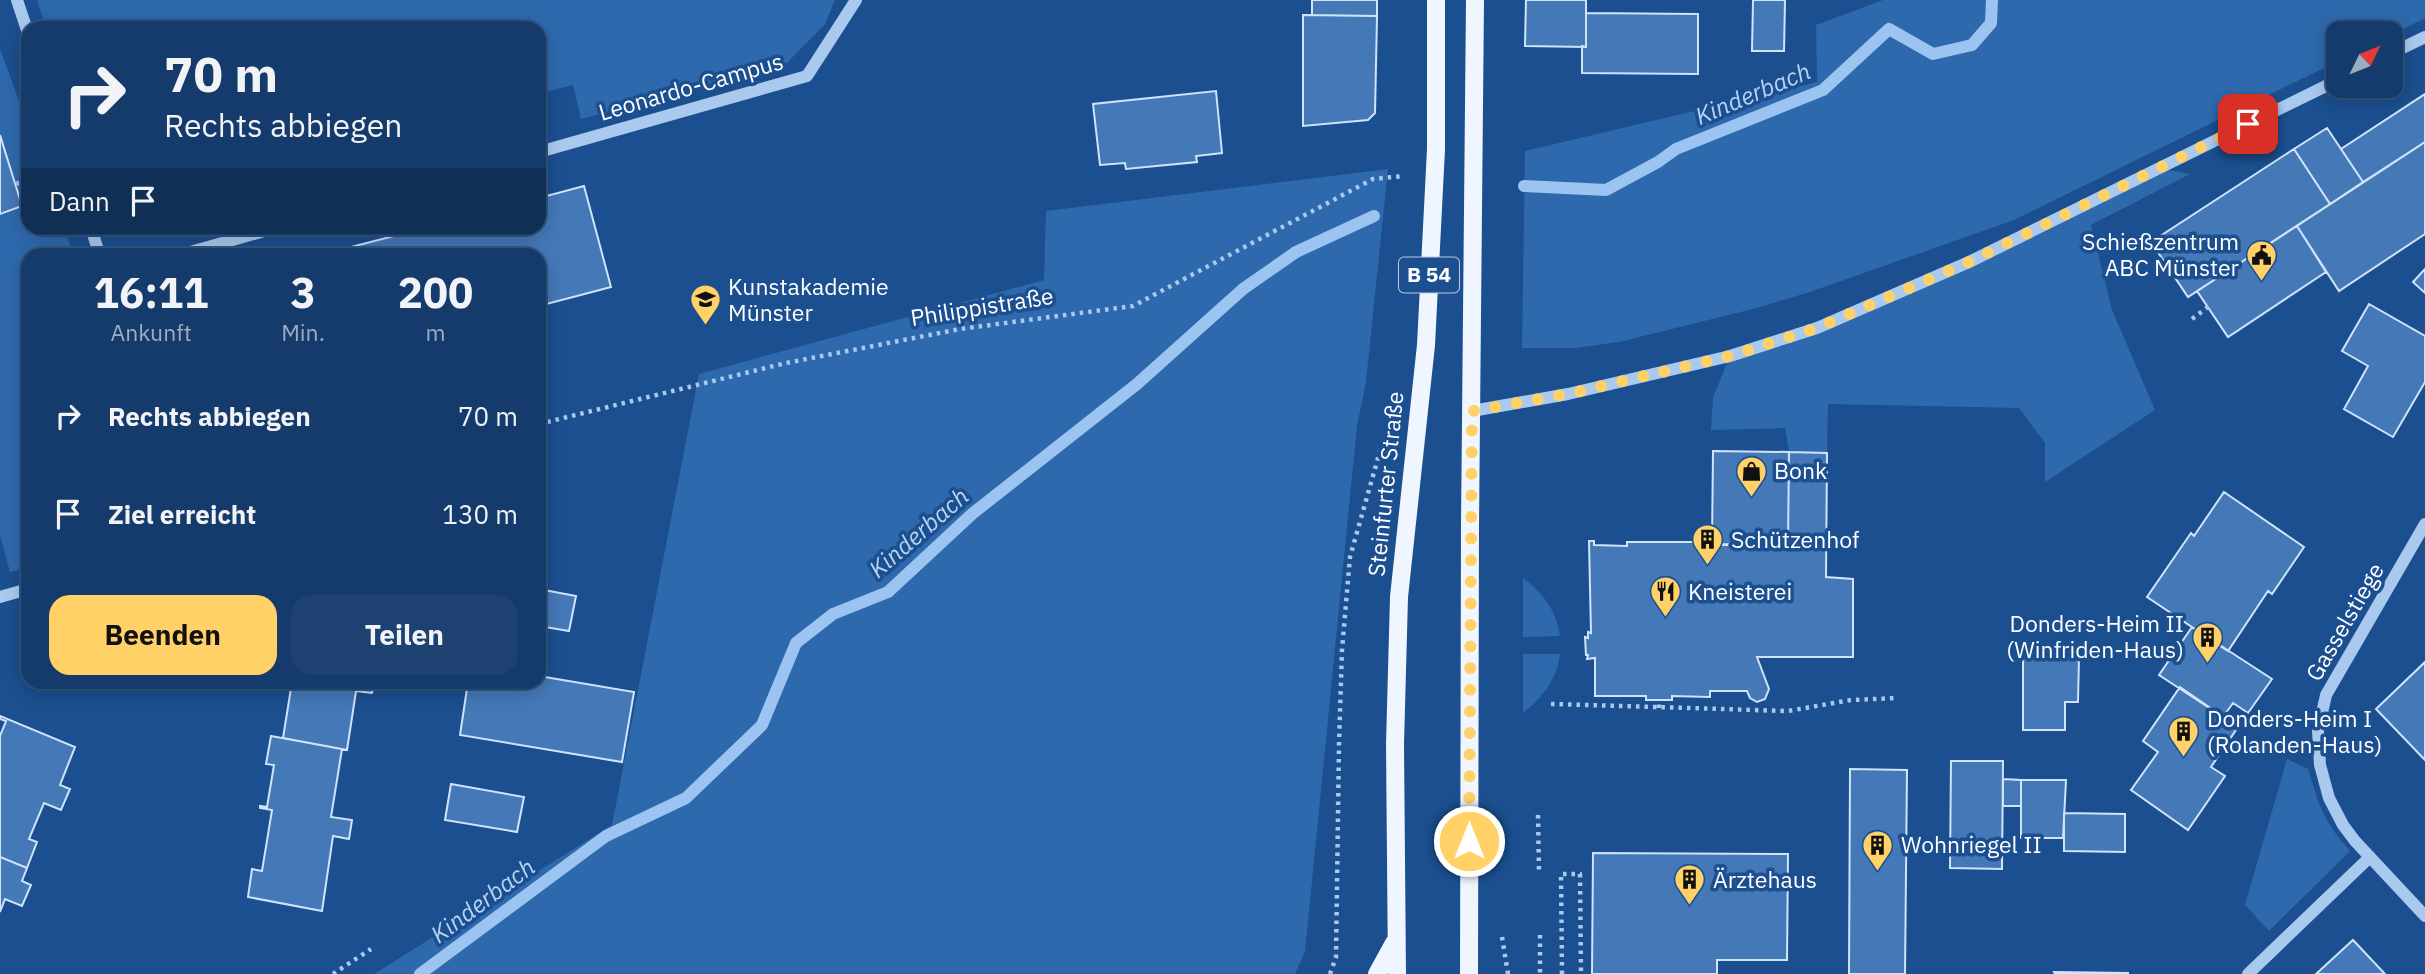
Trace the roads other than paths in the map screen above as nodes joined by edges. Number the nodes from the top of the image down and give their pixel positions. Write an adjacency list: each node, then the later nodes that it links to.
1 (17, 0): 5 (street)
2 (856, 0): 9 (street, Leonardo-Campus)
3 (1436, 0): 18 (main road, Steinfurter Straße / B 54)
4 (1475, 0): 12 (main road, B 54)
5 (24, 21)
6 (2425, 37): 7 (street)
7 (2403, 48)
8 (2326, 86): 12 (street)
9 (546, 150)
10 (250, 235): 11 (street)
11 (204, 248)
12 (1472, 411): 19 (main road, B 54)
13 (2425, 524): 16 (street, Gasselstiege)
14 (21, 591): 15 (street)
15 (0, 597)
16 (2370, 857): 17 (street, Gasselstiege); 22 (street)
17 (2425, 916)
18 (1396, 939): 20 (main road, B 54); 21 (main road, Steinfurter Straße)
19 (1471, 970)
20 (1377, 974)
21 (1397, 974)
22 (2248, 974)

